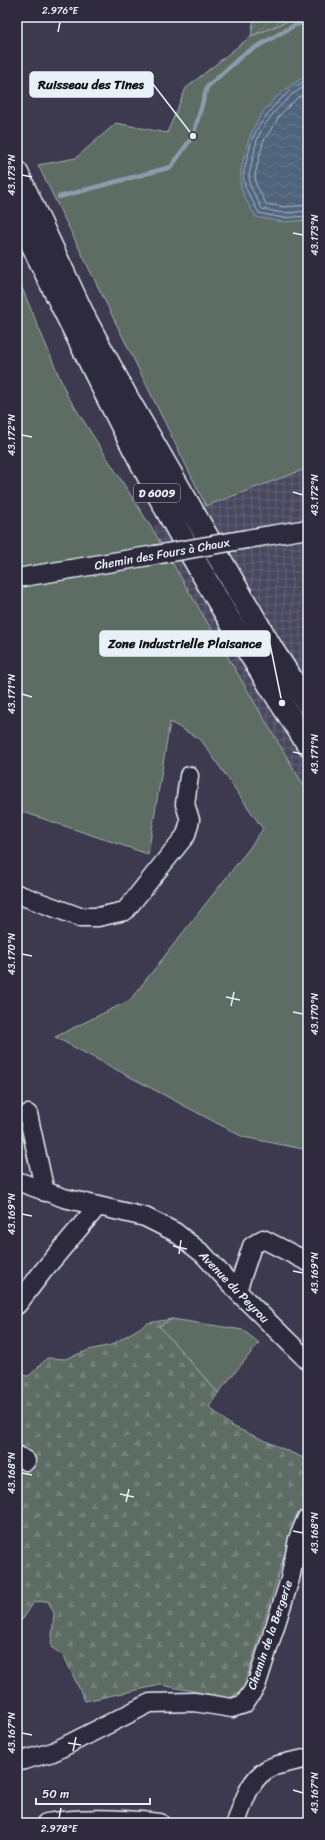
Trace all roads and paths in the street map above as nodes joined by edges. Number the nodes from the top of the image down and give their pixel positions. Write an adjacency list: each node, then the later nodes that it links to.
1 (17, 173): 5 (main road, D 6009)
2 (17, 211): 6 (main road, D 6009)
3 (308, 529): 4 (street, Chemin des Fours à Chaux, bridge)
4 (17, 578)
5 (308, 704)
6 (308, 744)
7 (189, 776): 8 (street)
8 (17, 894)
9 (28, 1114): 11 (street)
10 (17, 1181): 11 (street, Avenue du Peyrou)
11 (45, 1192): 12 (street, Avenue du Peyrou)
12 (98, 1207): 14 (street, Avenue du Peyrou); 15 (street)
13 (308, 1262): 14 (street)
14 (237, 1291): 16 (street, Avenue du Peyrou)
15 (17, 1305)
16 (308, 1361)
17 (308, 1520): 19 (street, Chemin de la Bergerie)
18 (308, 1758): 22 (street)
19 (17, 1762)
20 (46, 1823): 21 (street)
21 (160, 1823)
22 (236, 1823)

